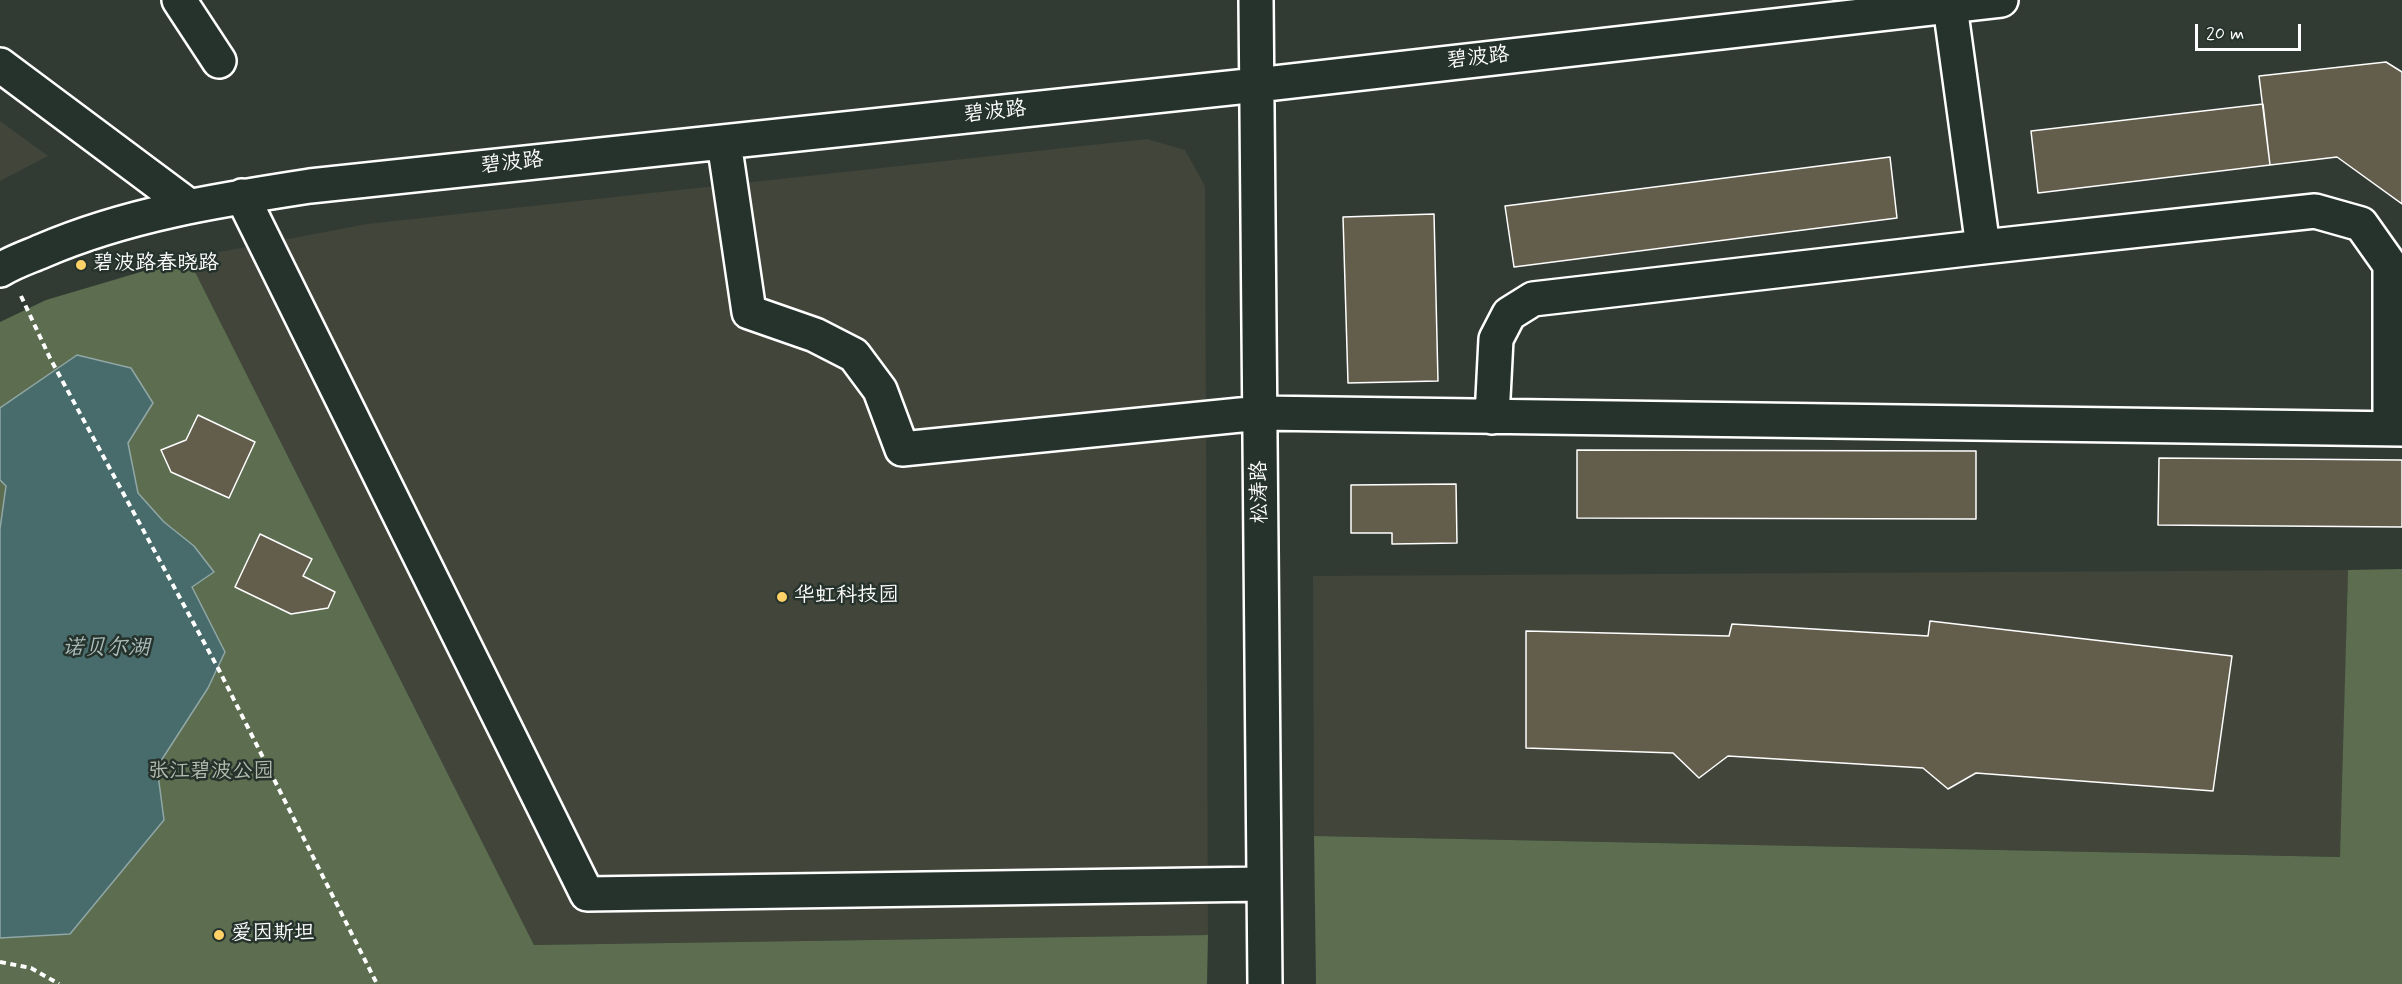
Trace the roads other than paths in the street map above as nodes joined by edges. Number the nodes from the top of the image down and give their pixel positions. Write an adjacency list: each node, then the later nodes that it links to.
1 (179, 0): 5 (street)
2 (1256, 0): 7 (street, 松涛路)
3 (2001, 0): 4 (street, 碧波路)
4 (1950, 6): 7 (street, 碧波路); 11 (street)
5 (219, 61)
6 (0, 65): 10 (street)
7 (1257, 85): 8 (street, 碧波路); 13 (street, 松涛路)
8 (724, 141): 9 (street, 碧波路); 13 (street)
9 (242, 196): 10 (street, 碧波路); 16 (street)
10 (189, 206): 12 (street, 碧波路)
11 (1983, 247): 14 (street); 15 (street)
12 (3, 268)
13 (1260, 413): 14 (street); 16 (street, 松涛路)
14 (1492, 417): 15 (street)
15 (2396, 428)
16 (1264, 884): 17 (street, 松涛路)
17 (1265, 984)

